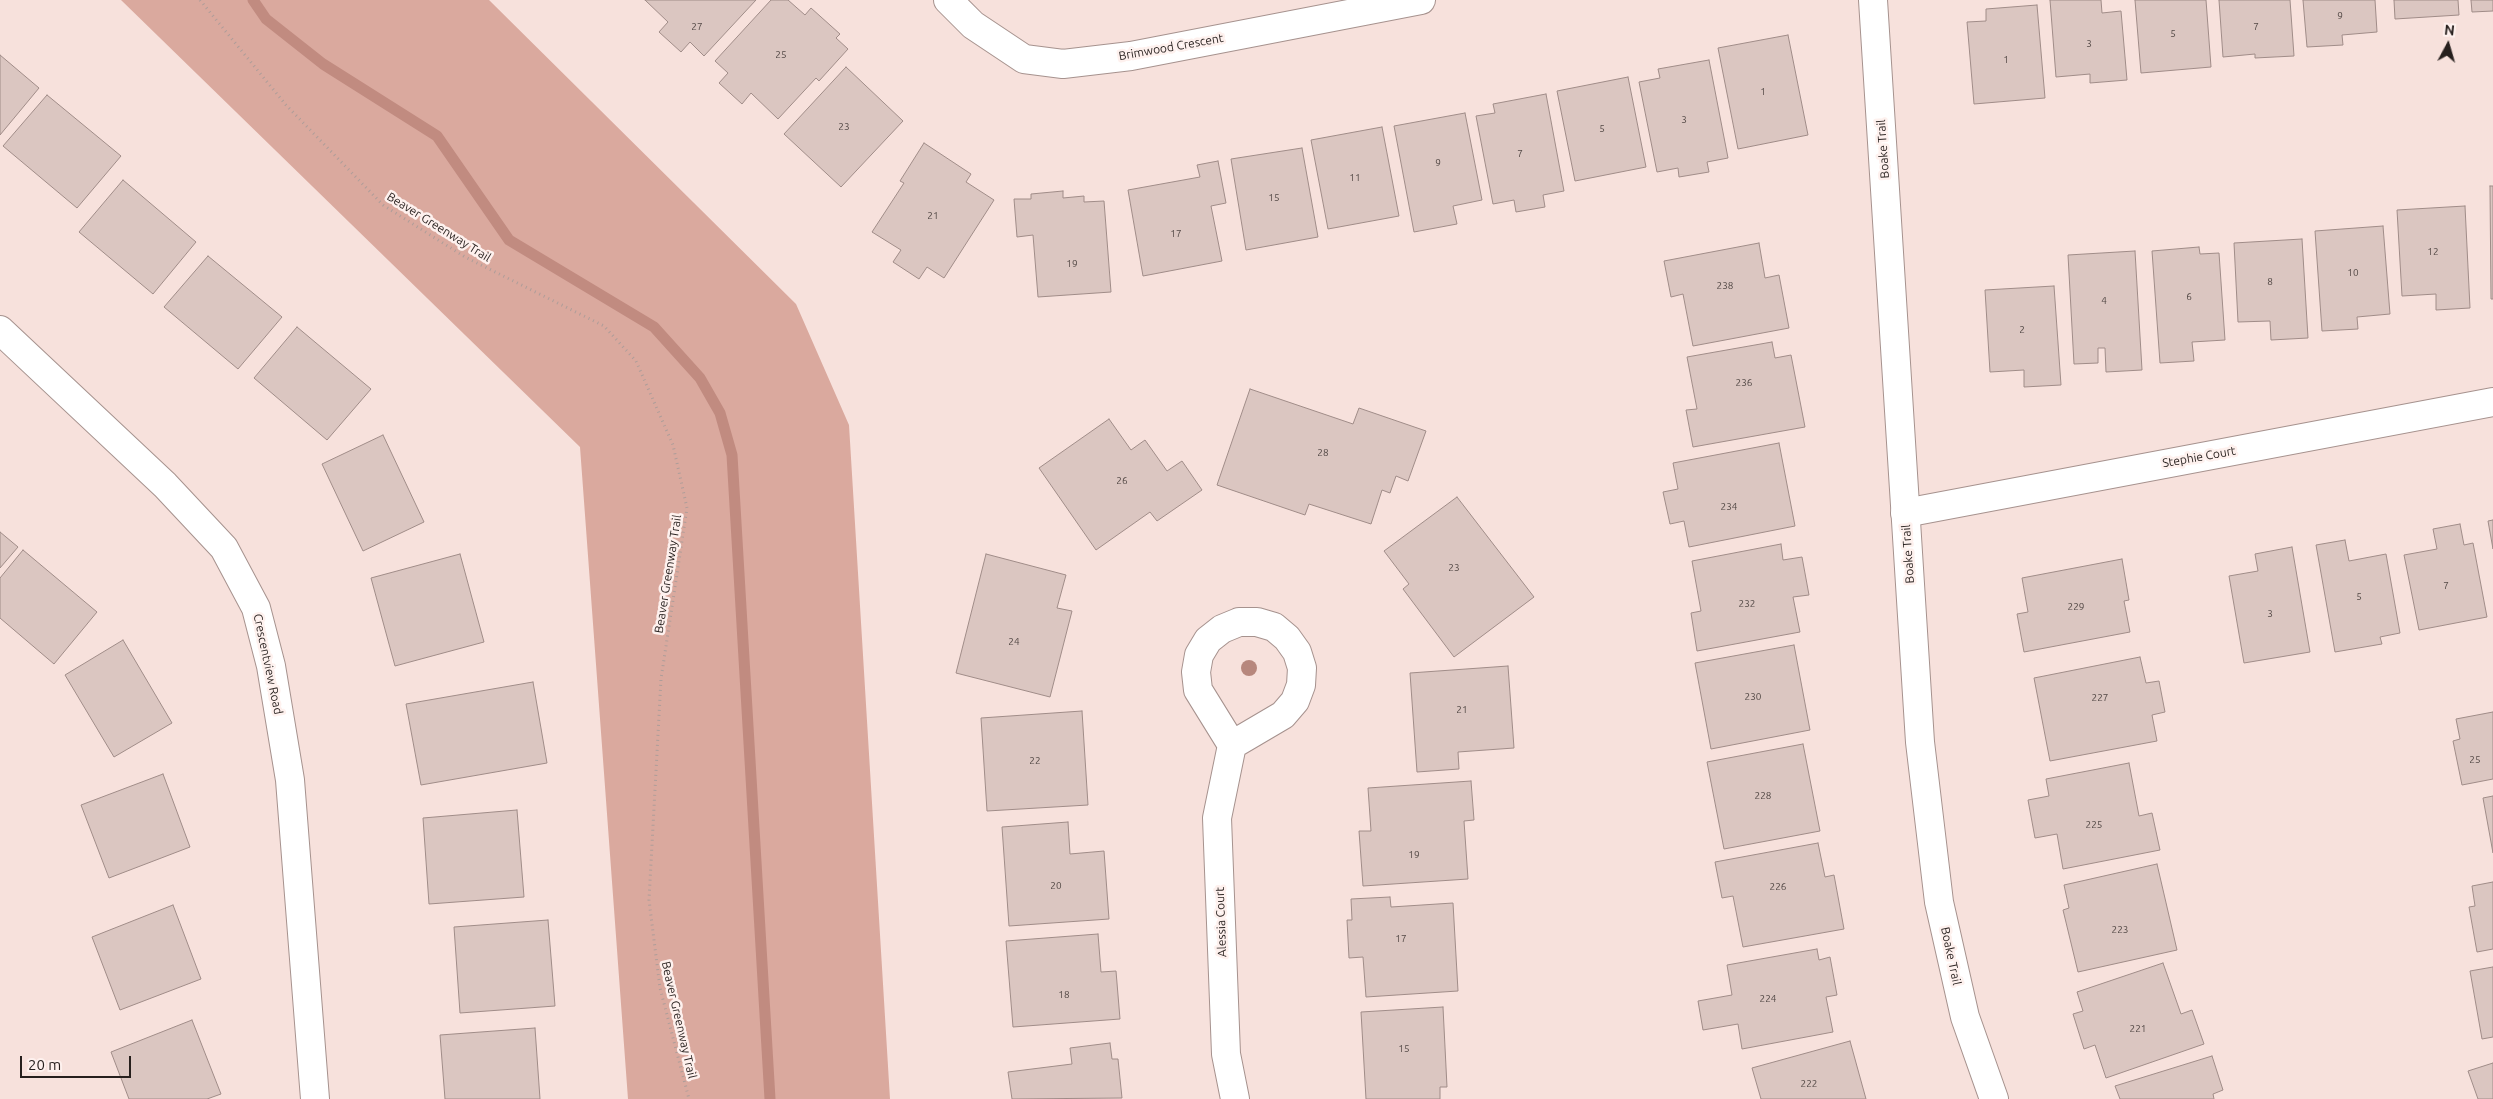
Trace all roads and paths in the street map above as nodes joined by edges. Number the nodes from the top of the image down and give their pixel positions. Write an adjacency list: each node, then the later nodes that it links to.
1 (200, 0): 10 (path, Beaver Greenway Trail)
2 (948, 0): 3 (street, Brimwood Crescent)
3 (1415, 0)
4 (1873, 0): 7 (street, Boake Trail)
5 (0, 330): 9 (street, Crescentview Road)
6 (2493, 402): 7 (street, Stephie Court)
7 (1905, 513): 12 (street, Boake Trail)
8 (1232, 745): 8 (street); 11 (street, Alessia Court)
9 (315, 1099)
10 (689, 1099)
11 (1236, 1099)
12 (1994, 1099)

